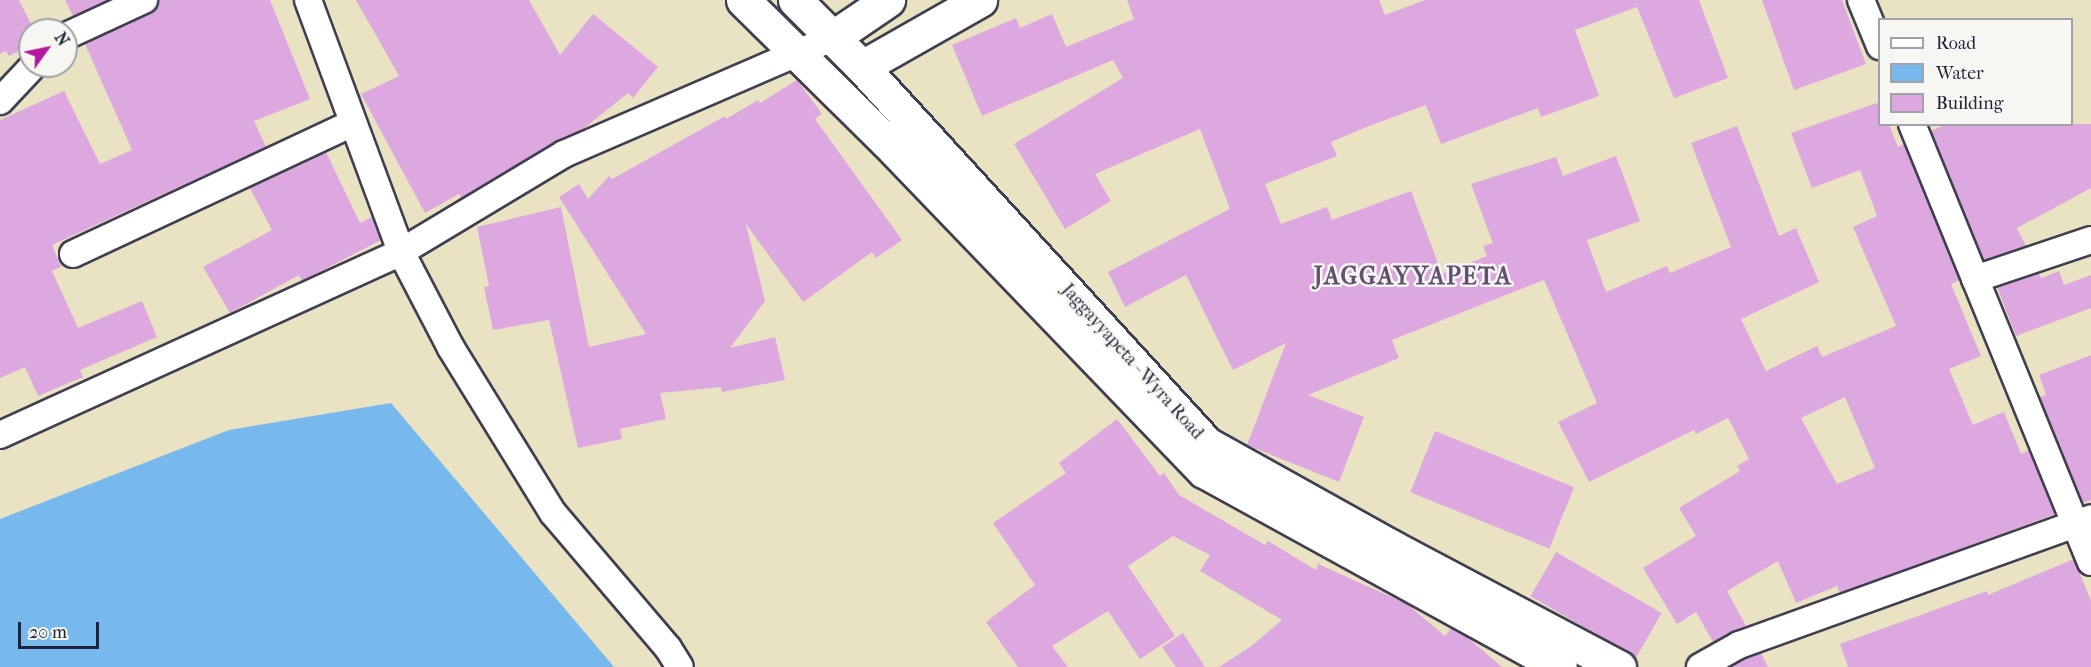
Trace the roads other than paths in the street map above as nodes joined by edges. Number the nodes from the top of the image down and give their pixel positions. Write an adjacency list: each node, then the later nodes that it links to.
1 (144, 0): 8 (street)
2 (308, 0): 15 (street)
3 (744, 0): 11 (main road)
4 (795, 0): 9 (main road, Jaggayyapeta - Wyra Road)
5 (888, 0): 9 (main road)
6 (980, 0): 12 (main road)
7 (1861, 0): 10 (street)
8 (78, 30)
9 (832, 38): 11 (street); 12 (main road, Jaggayyapeta - Wyra Road)
10 (1878, 41)
11 (797, 53): 18 (street); 25 (main road)
12 (862, 67): 26 (main road, Jaggayyapeta - Wyra Road)
13 (22, 78): 14 (street)
14 (0, 101)
15 (353, 123): 18 (street); 19 (street)
16 (1913, 126): 20 (street)
17 (2091, 240): 20 (street)
18 (401, 252): 21 (street); 24 (street)
19 (73, 254)
20 (1975, 279): 22 (street)
21 (0, 435)
22 (2083, 520): 23 (street); 27 (street)
23 (2091, 562)
24 (680, 667)
25 (1560, 667)
26 (1619, 667)
27 (1700, 667)

